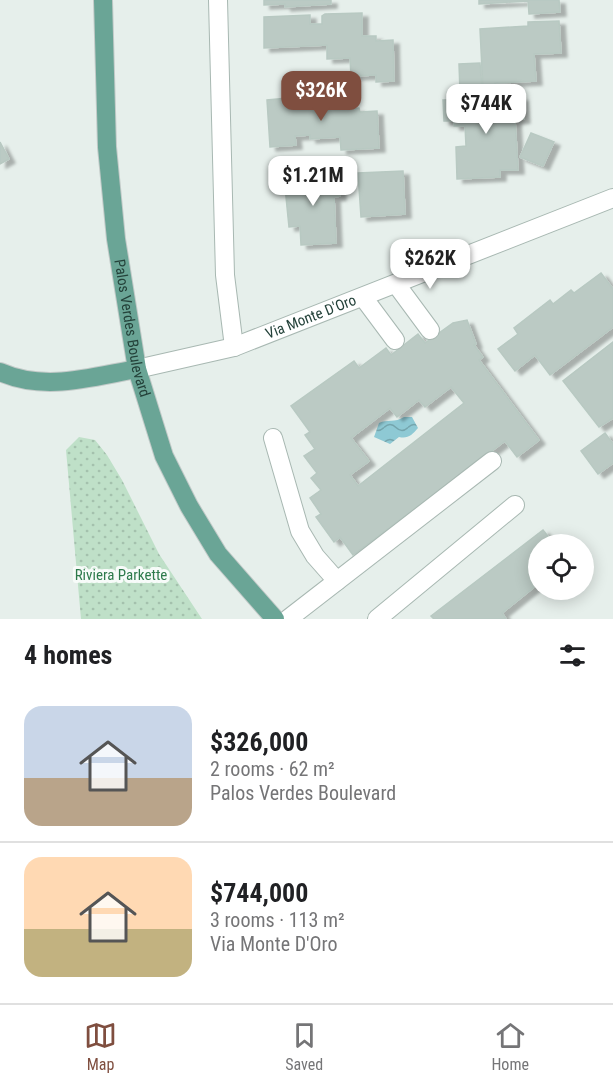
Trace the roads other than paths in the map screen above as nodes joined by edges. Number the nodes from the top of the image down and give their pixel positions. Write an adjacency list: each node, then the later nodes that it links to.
1 (103, 0): 9 (main road, Palos Verdes Boulevard)
2 (218, 0): 8 (street)
3 (613, 198): 4 (street, Via Monte D'Oro)
4 (396, 284): 5 (street, Via Monte D'Oro); 6 (street)
5 (363, 297): 7 (street); 8 (street, Via Monte D'Oro)
6 (430, 330)
7 (395, 340)
8 (234, 347): 9 (street, Via Monte D'Oro)
9 (137, 369): 10 (main road); 15 (main road, Palos Verdes Boulevard)
10 (0, 372)
11 (273, 438): 14 (street)
12 (492, 461): 14 (street)
13 (515, 505): 17 (street)
14 (337, 581): 16 (street)
15 (275, 619)
16 (288, 619)
17 (377, 619)

